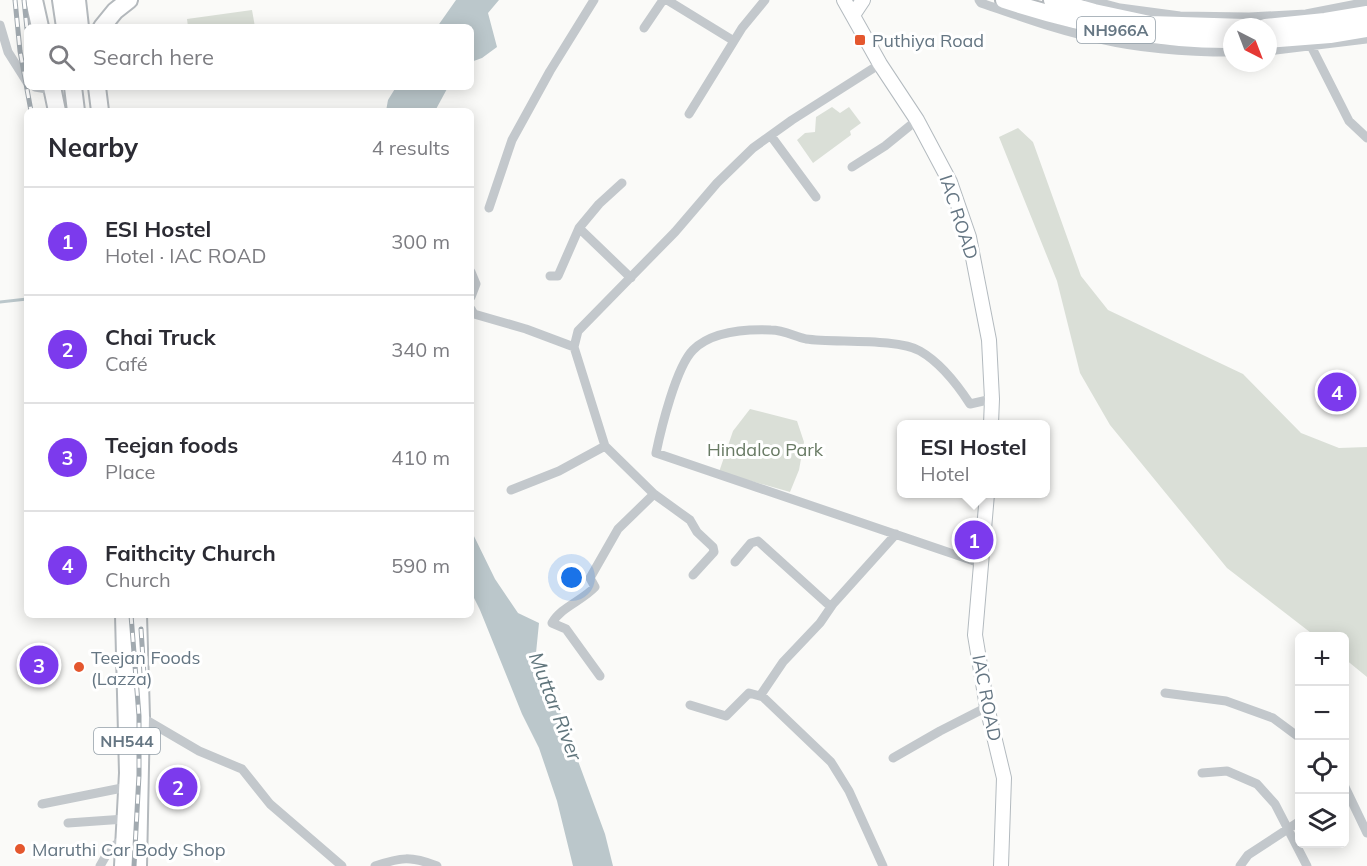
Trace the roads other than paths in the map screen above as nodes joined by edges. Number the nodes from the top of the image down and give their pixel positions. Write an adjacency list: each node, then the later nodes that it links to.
1 (34, 0): 17 (highway)
2 (68, 0): 18 (highway); 19 (highway)
3 (129, 0): 20 (highway)
4 (594, 0): 50 (street)
5 (663, 0): 24 (street)
6 (667, 0): 29 (street)
7 (765, 0): 29 (street)
8 (844, 0): 16 (main road, IAC ROAD)
9 (863, 0): 16 (main road)
10 (979, 0): 32 (street)
11 (1004, 0): 28 (highway, NH966A)
12 (1052, 0): 22 (highway, NH966A)
13 (1089, 0): 14 (street)
14 (1367, 2)
15 (1367, 14): 23 (highway)
16 (853, 15): 33 (main road, IAC ROAD)
17 (39, 24)
18 (65, 24)
19 (79, 24)
20 (104, 24)
21 (0, 25): 34 (street)
22 (1223, 26)
23 (1277, 26)
24 (644, 28)
25 (1367, 29): 26 (highway)
26 (1277, 39)
27 (1367, 39): 30 (street)
28 (1223, 40)
29 (734, 41): 43 (street)
30 (1311, 46): 31 (street); 46 (street)
31 (1277, 50)
32 (1223, 52)
33 (879, 64): 44 (main road, IAC ROAD); 45 (street)
34 (24, 77)
35 (52, 90): 39 (highway)
36 (73, 90): 40 (highway)
37 (87, 90): 41 (highway)
38 (97, 90): 42 (highway)
39 (56, 108)
40 (76, 108)
41 (89, 108)
42 (100, 108)
43 (689, 114)
44 (917, 120): 47 (street); 56 (main road, IAC ROAD)
45 (771, 136): 49 (street); 53 (street)
46 (1367, 138)
47 (852, 167)
48 (622, 183): 51 (street)
49 (816, 196)
50 (489, 208)
51 (579, 228): 52 (street); 53 (street)
52 (550, 276)
53 (631, 278): 55 (street)
54 (474, 314): 55 (street)
55 (574, 347): 58 (street)
56 (992, 399): 57 (main road, IAC ROAD); 62 (street)
57 (991, 420)
58 (605, 446): 59 (street); 60 (street)
59 (511, 490)
60 (654, 494): 65 (street); 69 (street)
61 (987, 498): 64 (main road, IAC ROAD)
62 (896, 534): 64 (street); 66 (street)
63 (735, 562): 66 (street)
64 (980, 563): 73 (main road, IAC ROAD)
65 (693, 575)
66 (831, 607): 71 (street)
67 (124, 618): 78 (highway, NH544)
68 (138, 618): 74 (highway, NH544)
69 (600, 676)
70 (1165, 693): 75 (street)
71 (760, 696): 72 (street); 93 (street)
72 (690, 705)
73 (987, 707): 76 (street); 94 (main road, IAC ROAD)
74 (141, 717): 89 (highway, NH544); 90 (street)
75 (1295, 735)
76 (893, 758)
77 (1202, 773): 84 (street)
78 (127, 787): 80 (street); 81 (highway, NH544)
79 (1348, 794): 85 (street)
80 (42, 804)
81 (125, 819): 82 (street); 86 (highway, NH544)
82 (68, 823)
83 (1295, 823): 84 (street)
84 (1288, 827): 95 (street); 96 (street)
85 (1367, 833)
86 (124, 838): 87 (street); 88 (highway, NH544)
87 (100, 866)
88 (123, 866)
89 (138, 866)
90 (342, 866)
91 (375, 866): 92 (street)
92 (436, 866)
93 (883, 866)
94 (1002, 866)
95 (1240, 866)
96 (1306, 866)

